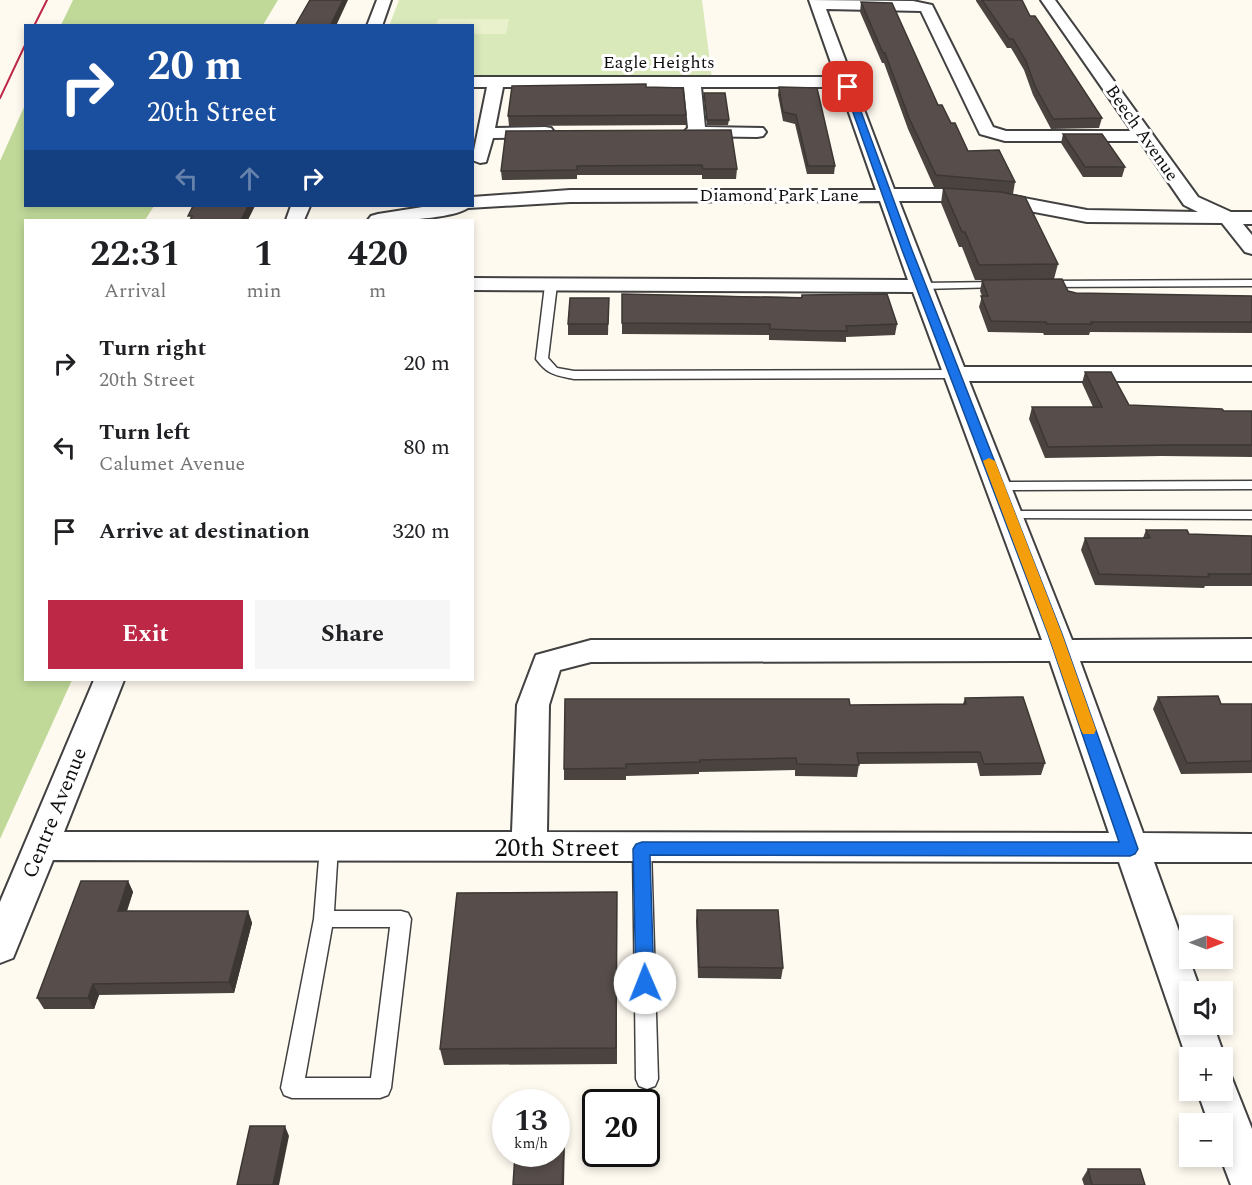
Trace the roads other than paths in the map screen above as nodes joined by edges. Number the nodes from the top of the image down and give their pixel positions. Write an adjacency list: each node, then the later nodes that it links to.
1 (384, 0): 4 (street)
2 (1048, 0): 14 (street, Beech Avenue)
3 (817, 2): 8 (street); 14 (street)
4 (375, 24)
5 (474, 82): 6 (street, Eagle Heights)
6 (496, 82): 7 (street, Eagle Heights); 13 (street)
7 (692, 82): 8 (street, Eagle Heights); 11 (street)
8 (846, 82): 16 (street)
9 (556, 132): 13 (street)
10 (674, 132): 11 (street)
11 (698, 132): 12 (street)
12 (757, 132)
13 (486, 133): 15 (street)
14 (1145, 136): 19 (street, Beech Avenue)
15 (480, 158)
16 (888, 195): 17 (street, Diamond Park Lane); 19 (street, Diamond Park Lane); 28 (street)
17 (474, 203)
18 (454, 207): 21 (street)
19 (1228, 218): 20 (street, Diamond Park Lane); 22 (street, Beech Avenue)
20 (1252, 218)
21 (384, 219)
22 (1252, 248)
23 (1252, 283): 25 (lane)
24 (474, 284): 26 (street)
25 (1031, 284)
26 (551, 285): 28 (street); 29 (lane)
27 (1008, 285): 28 (lane)
28 (921, 286): 29 (street)
29 (956, 374): 30 (street); 32 (street)
30 (1252, 374)
31 (1252, 485): 32 (lane)
32 (998, 486): 33 (street)
33 (1010, 515): 34 (lane); 36 (street)
34 (1252, 515)
35 (1252, 650): 36 (street)
36 (1061, 651): 40 (street); 43 (street)
37 (109, 681): 38 (street, Centre Avenue)
38 (42, 846): 39 (street, 20th Street); 45 (street, Centre Avenue)
39 (329, 847): 40 (street, 20th Street); 44 (lane)
40 (529, 848): 42 (street, 20th Street)
41 (1252, 848): 43 (street, 20th Street)
42 (642, 849): 43 (street, 20th Street); 47 (lane)
43 (1130, 849): 46 (street)
44 (324, 919): 44 (lane)
45 (0, 946)
46 (1179, 984)
47 (647, 1079)
48 (1221, 1101): 49 (street)
49 (1252, 1185)

